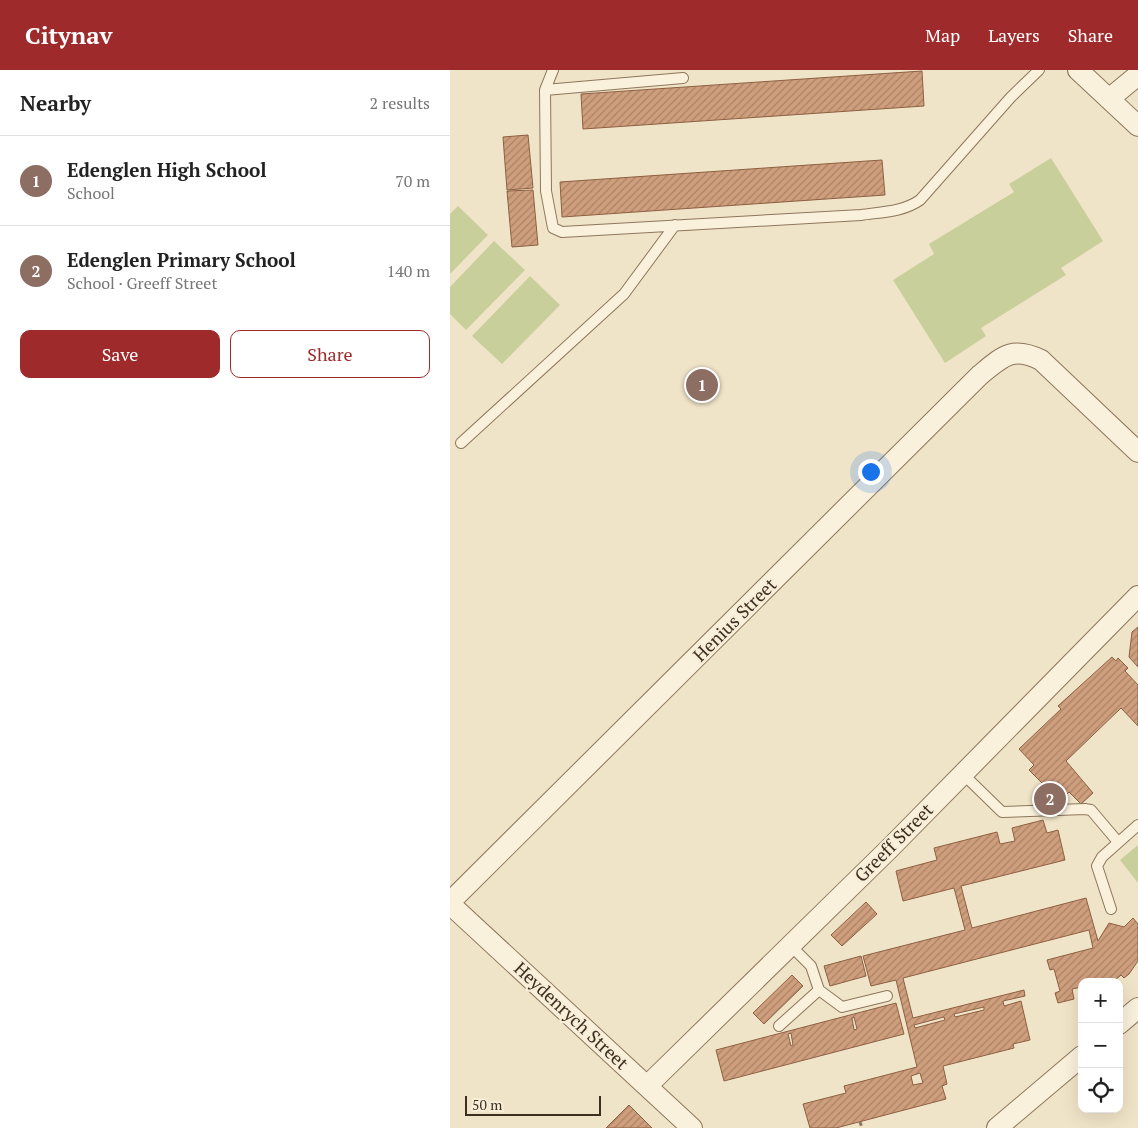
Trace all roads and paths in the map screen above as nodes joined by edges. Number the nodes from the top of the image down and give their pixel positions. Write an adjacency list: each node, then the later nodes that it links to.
1 (553, 70): 6 (lane)
2 (1039, 70): 9 (lane)
3 (1078, 70): 7 (street)
4 (1138, 74): 7 (street)
5 (683, 78): 6 (lane)
6 (545, 90): 9 (lane)
7 (1109, 99): 8 (street)
8 (1138, 126)
9 (675, 225): 10 (lane)
10 (461, 443)
11 (1138, 452): 16 (street, Henius Street)
12 (1138, 596): 13 (street, Greeff Street)
13 (963, 774): 15 (lane); 18 (street, Greeff Street)
14 (1138, 825): 15 (lane)
15 (1118, 842): 17 (lane)
16 (450, 903): 25 (street, Heydenrych Street)
17 (1112, 909)
18 (790, 944): 19 (lane); 25 (street, Greeff Street)
19 (819, 990): 20 (lane); 23 (lane)
20 (887, 996)
21 (1138, 1008): 22 (street)
22 (1120, 1023)
23 (778, 1026)
24 (1078, 1059): 29 (street)
25 (647, 1086): 27 (street, Heydenrych Street)
26 (860, 1122): 28 (path)
27 (692, 1128)
28 (862, 1128)
29 (997, 1128)

